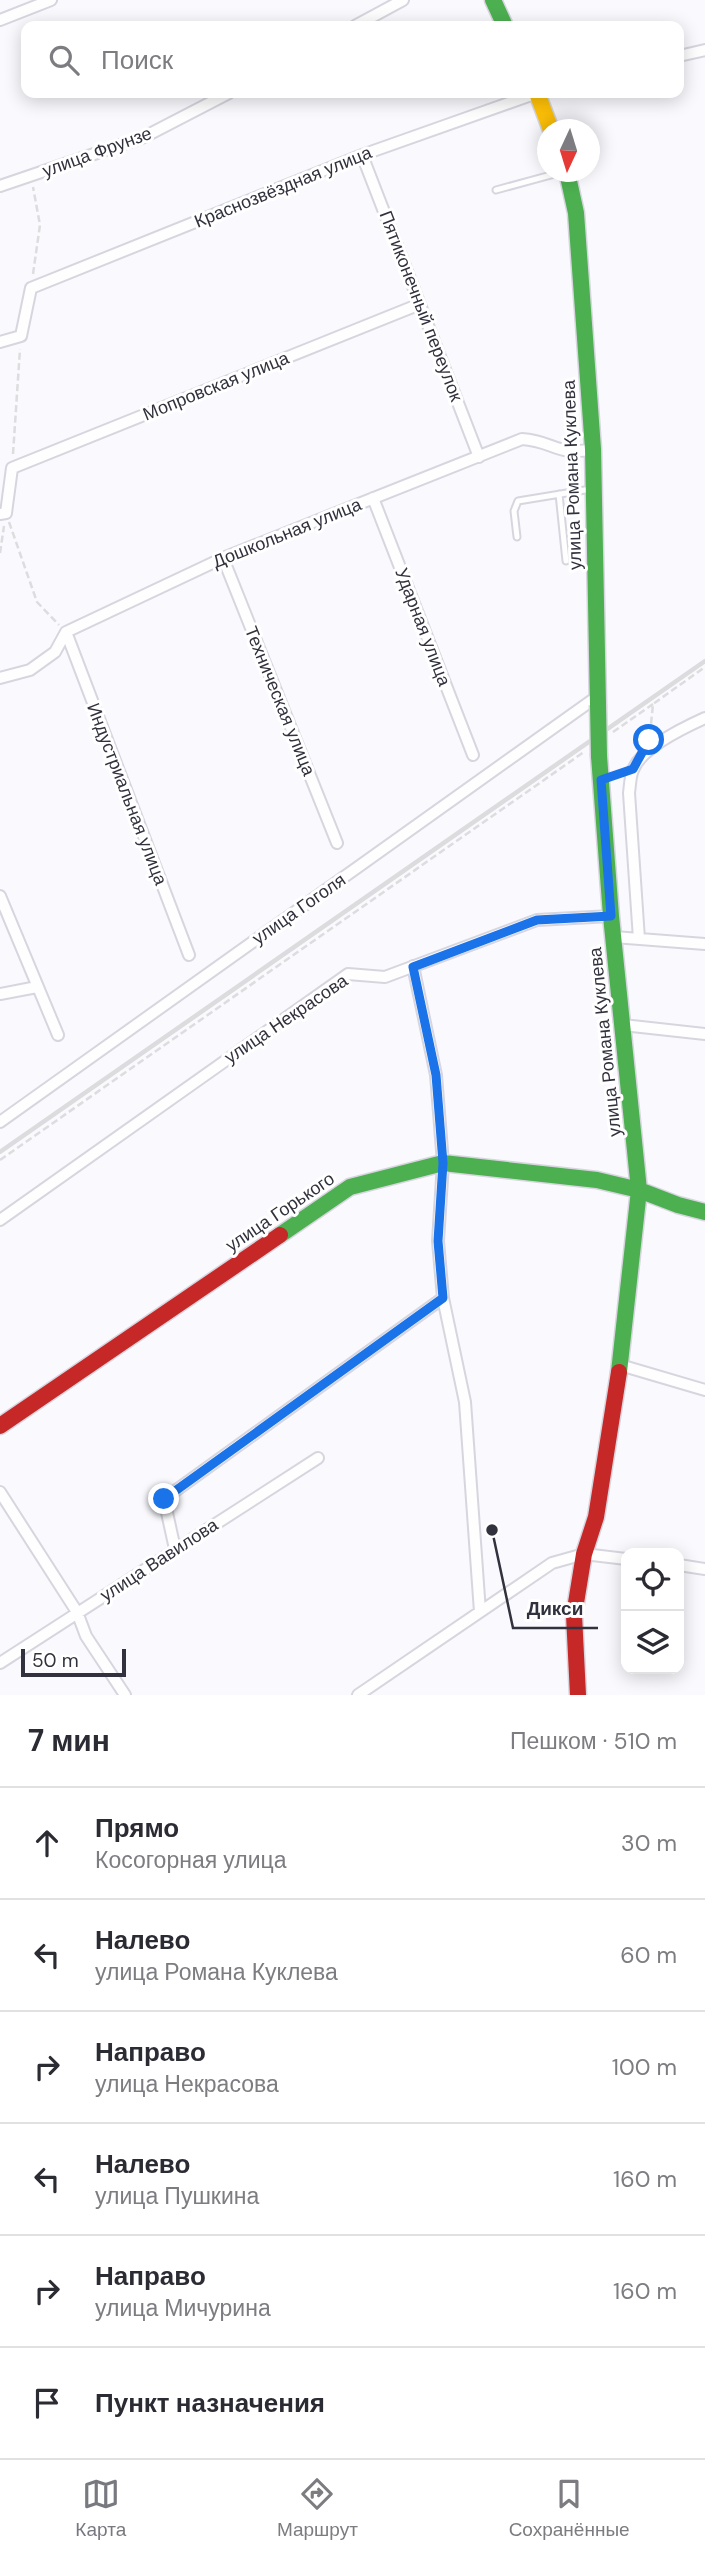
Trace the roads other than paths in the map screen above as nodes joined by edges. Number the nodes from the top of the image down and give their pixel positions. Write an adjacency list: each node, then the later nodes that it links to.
1 (51, 0): 4 (street)
2 (404, 0): 5 (street)
3 (493, 0): 6 (street)
4 (0, 20)
5 (364, 21)
6 (503, 21)
7 (705, 50): 8 (street)
8 (684, 55)
9 (219, 98): 16 (street, улица Фрунзе)
10 (523, 98): 13 (street, Краснозвёздная улица)
11 (539, 98): 12 (street)
12 (547, 119)
13 (362, 155): 18 (street, Пятиконечный переулок); 19 (street, Краснозвёздная улица)
14 (537, 179): 17 (lane)
15 (569, 182): 20 (street, улица Романа Куклева)
16 (0, 186)
17 (496, 190)
18 (420, 304): 21 (street, Пятиконечный переулок); 25 (street, Мопровская улица)
19 (0, 342)
20 (593, 449): 21 (street, Дошкольная улица); 22 (street, улица Романа Куклева)
21 (479, 457): 24 (street, Дошкольная улица)
22 (595, 488): 23 (lane); 31 (street, улица Романа Куклева)
23 (559, 494): 26 (lane); 28 (lane)
24 (373, 499): 27 (street, Дошкольная улица); 33 (street, Ударная улица)
25 (3, 513)
26 (517, 537)
27 (223, 558): 29 (street, Дошкольная улица); 34 (street, Техническая улица)
28 (566, 561)
29 (66, 632): 30 (street, Дошкольная улица); 40 (street, Индустриальная улица)
30 (0, 678)
31 (598, 701): 36 (street, улица Романа Куклева, bridge); 47 (street, улица Гоголя)
32 (705, 718): 38 (street)
33 (474, 755)
34 (337, 843)
35 (0, 896): 42 (street)
36 (611, 916): 37 (street, улица Романа Куклева); 41 (street, улица Некрасова)
37 (614, 937): 38 (street); 44 (street, улица Романа Куклева)
38 (639, 939): 39 (street)
39 (705, 944)
40 (189, 955)
41 (413, 967): 48 (street); 51 (street, улица Некрасова)
42 (37, 987): 43 (street); 46 (street)
43 (0, 994)
44 (623, 1025): 45 (street); 49 (street, улица Романа Куклева)
45 (705, 1034)
46 (58, 1035)
47 (0, 1122)
48 (443, 1163): 49 (street, улица Горького); 52 (street); 55 (street, улица Горького)
49 (639, 1190): 50 (street, улица Горького); 53 (street, улица Романа Куклева)
50 (705, 1212)
51 (0, 1220)
52 (443, 1298): 58 (street); 64 (street)
53 (620, 1365): 54 (street); 59 (street, улица Романа Куклева)
54 (705, 1390)
55 (0, 1426)
56 (318, 1458): 58 (street, улица Вавилова)
57 (0, 1492): 63 (street)
58 (175, 1549): 63 (street, улица Вавилова)
59 (584, 1554): 60 (street); 64 (street); 68 (street, улица Романа Куклева)
60 (621, 1558)
61 (684, 1566): 62 (street)
62 (705, 1569)
63 (77, 1612): 65 (street, улица Вавилова); 66 (street)
64 (480, 1612): 67 (street)
65 (0, 1663)
66 (125, 1695)
67 (358, 1695)
68 (578, 1695)

